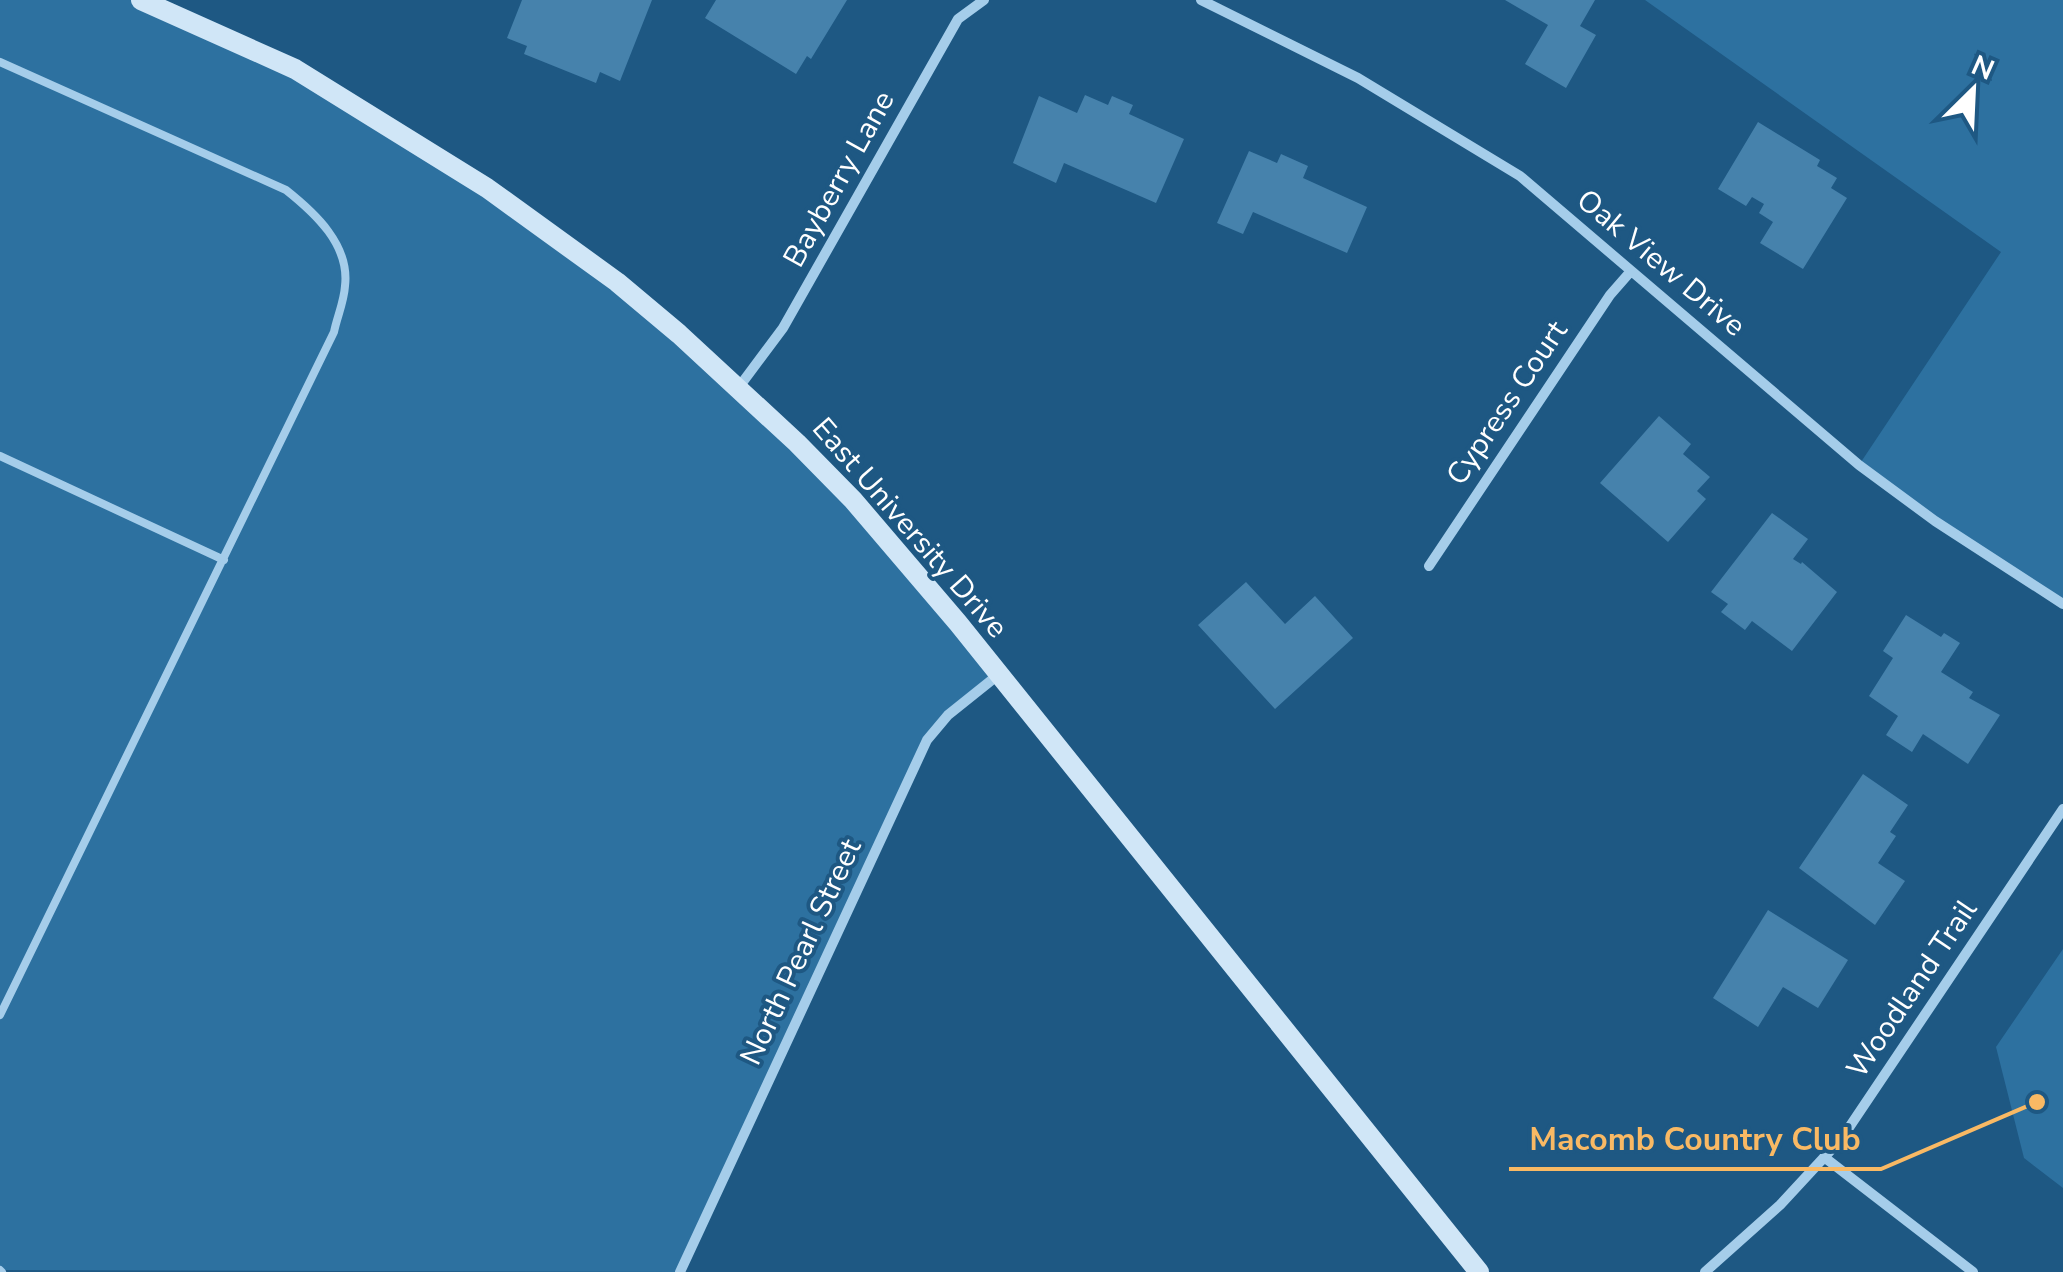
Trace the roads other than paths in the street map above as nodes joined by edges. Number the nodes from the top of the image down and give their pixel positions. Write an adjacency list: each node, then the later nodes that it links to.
1 (141, 0): 6 (main road, East University Drive)
2 (984, 0): 6 (street, Bayberry Lane)
3 (1201, 0): 5 (street, Oak View Drive)
4 (0, 62): 8 (lane)
5 (1631, 271): 9 (street, Cypress Court); 10 (street, Oak View Drive)
6 (739, 387): 11 (main road, East University Drive)
7 (0, 456): 8 (lane)
8 (224, 560): 13 (lane)
9 (1429, 566)
10 (2063, 604)
11 (998, 675): 15 (street, North Pearl Street); 16 (main road, East University Drive)
12 (2063, 809): 14 (street, Woodland Trail)
13 (0, 1015)
14 (1824, 1157): 17 (street, Woodland Trail); 18 (street)
15 (680, 1272)
16 (1479, 1272)
17 (1706, 1272)
18 (1973, 1272)

